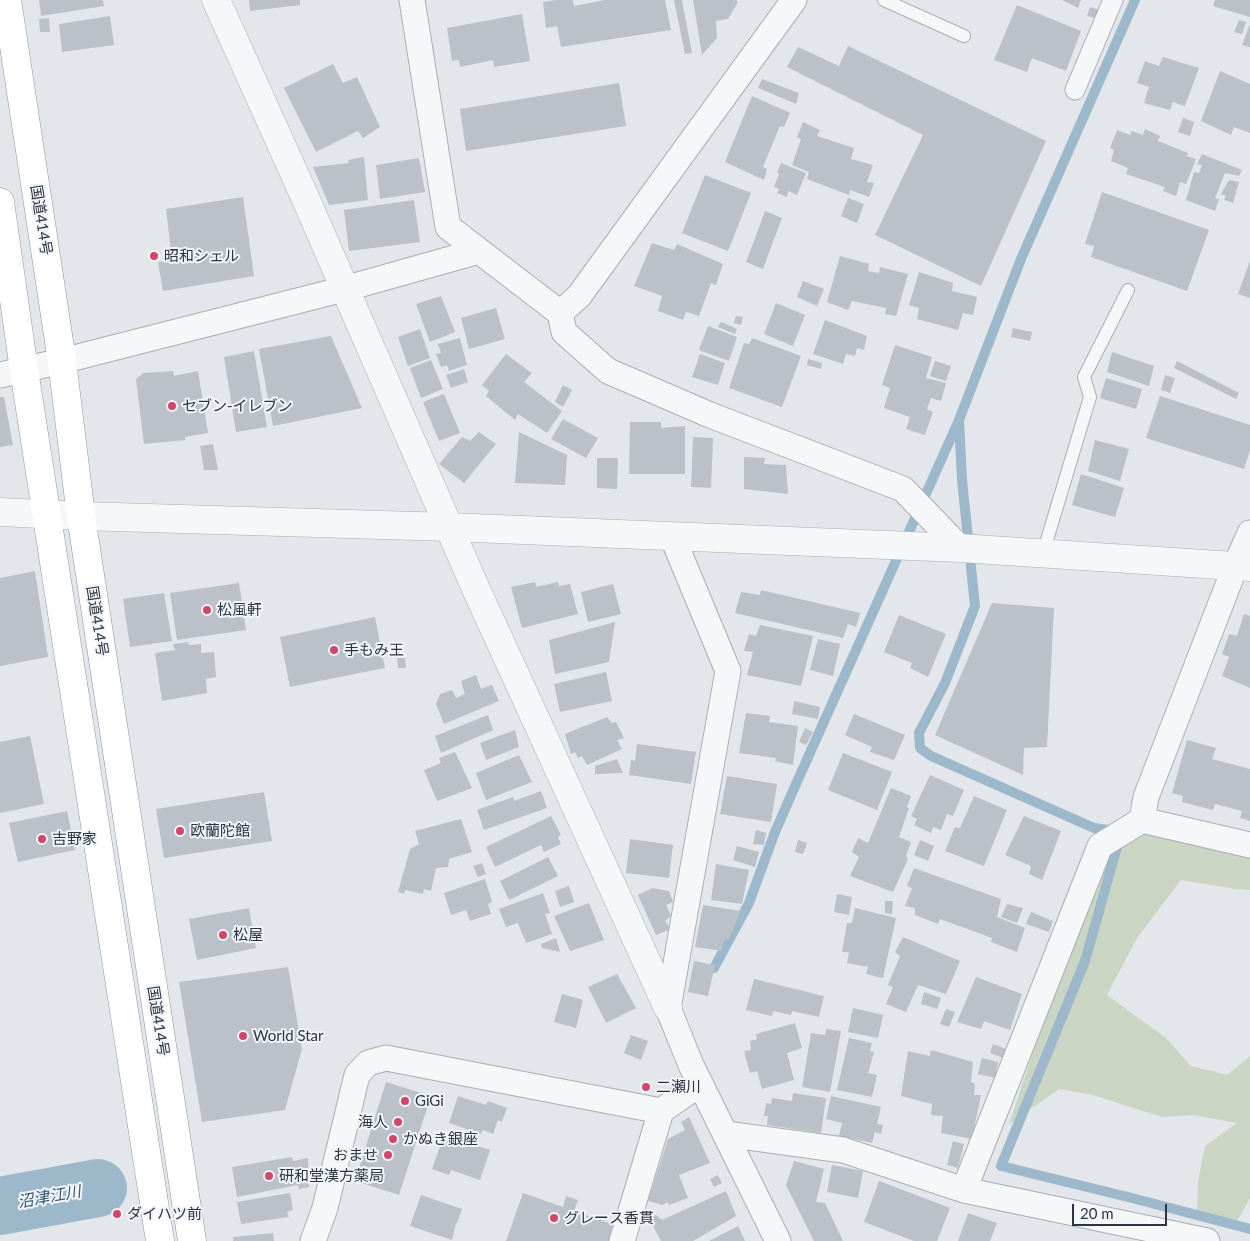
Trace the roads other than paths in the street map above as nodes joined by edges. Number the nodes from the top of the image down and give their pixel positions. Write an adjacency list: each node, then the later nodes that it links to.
1 (7, 0): 14 (highway, 国道414号)
2 (216, 0): 11 (street)
3 (412, 0): 10 (street)
4 (794, 0): 13 (street)
5 (884, 0): 7 (lane)
6 (1113, 0): 8 (street)
7 (964, 36)
8 (1075, 90)
9 (0, 202): 15 (highway)
10 (479, 251): 11 (street); 13 (street)
11 (344, 289): 14 (street); 19 (street)
12 (1128, 290): 23 (lane)
13 (560, 313): 22 (street)
14 (62, 361): 15 (street); 18 (highway, 国道414号)
15 (12, 372): 17 (highway)
16 (0, 512): 17 (street)
17 (47, 514): 18 (street); 32 (highway)
18 (81, 516): 19 (street); 33 (highway, 国道414号)
19 (449, 527): 21 (street); 27 (street)
20 (1250, 533): 24 (street)
21 (672, 536): 22 (street); 27 (street)
22 (960, 548): 23 (street)
23 (1043, 553): 24 (street)
24 (1242, 567): 25 (street)
25 (1142, 820): 26 (street); 31 (street)
26 (1250, 845)
27 (668, 1008): 28 (street)
28 (700, 1084): 29 (street); 30 (street)
29 (661, 1111): 34 (street); 35 (street)
30 (726, 1134): 31 (street); 36 (street)
31 (964, 1190): 37 (street)
32 (160, 1241)
33 (192, 1241)
34 (313, 1241)
35 (622, 1241)
36 (778, 1241)
37 (1207, 1241)

